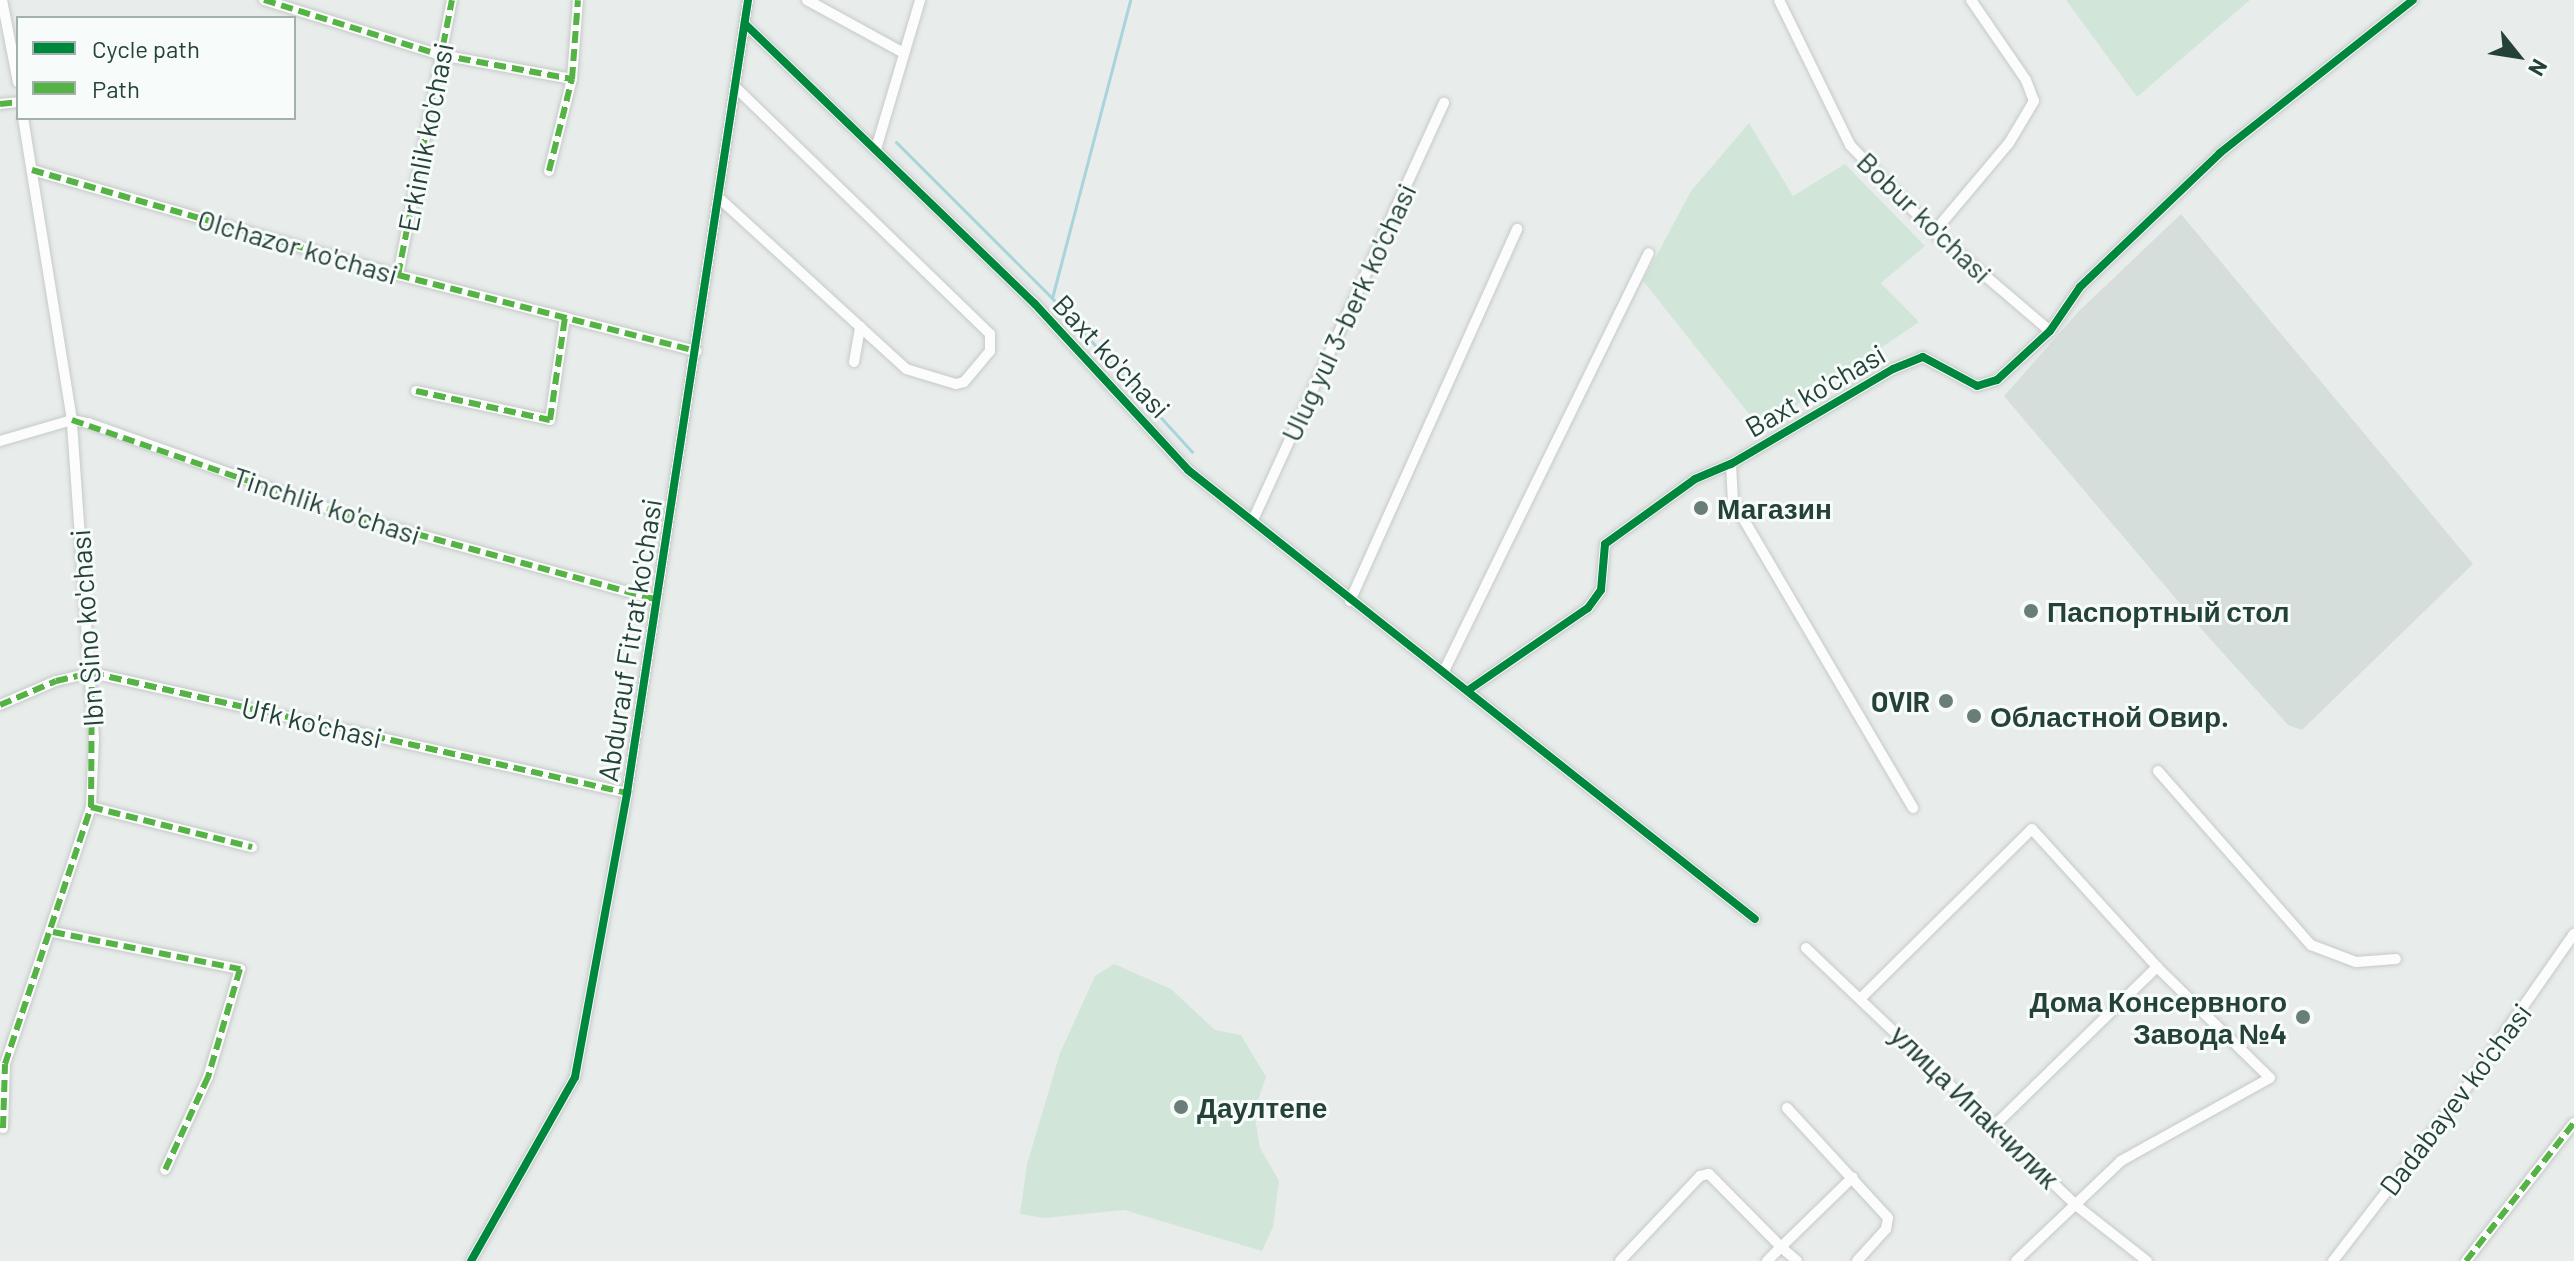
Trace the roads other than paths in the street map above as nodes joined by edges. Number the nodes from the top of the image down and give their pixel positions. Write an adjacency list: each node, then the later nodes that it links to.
1 (2, 0): 14 (street)
2 (264, 0): 13 (street)
3 (452, 0): 13 (street, Erkinlik ko'chasi)
4 (578, 0): 15 (street)
5 (748, 0): 11 (street, Abdurauf Fitrat ko'chasi)
6 (807, 0): 12 (street)
7 (920, 0): 12 (street)
8 (1779, 0): 24 (street, Bobur ko'chasi)
9 (1971, 0): 24 (street)
10 (2413, 0): 29 (street, Baxt ko'chasi)
11 (745, 24): 16 (street, Abdurauf Fitrat ko'chasi); 19 (street, Baxt ko'chasi)
12 (904, 53): 19 (street)
13 (441, 55): 15 (street); 26 (street, Erkinlik ko'chasi)
14 (16, 72)
15 (572, 79): 21 (street)
16 (736, 88): 22 (street, Abdurauf Fitrat ko'chasi); 28 (street)
17 (1444, 103): 36 (street, Ulug yul 3-berk ko'chasi)
18 (23, 120): 20 (street, Ibn Sino ko'chasi)
19 (876, 149): 36 (street, Baxt ko'chasi)
20 (32, 170): 26 (street, Olchazor ko'chasi); 33 (street, Ibn Sino ko'chasi)
21 (549, 171)
22 (719, 198): 28 (street); 30 (street, Abdurauf Fitrat ko'chasi)
23 (1517, 229): 38 (street)
24 (1934, 232): 29 (street, Bobur ko'chasi)
25 (1649, 253): 39 (street)
26 (398, 275): 27 (street, Olchazor ko'chasi)
27 (565, 317): 30 (street, Olchazor ko'chasi); 32 (street)
28 (860, 327): 31 (street)
29 (2050, 331): 35 (street, Baxt ko'chasi)
30 (696, 351): 37 (street, Abdurauf Fitrat ko'chasi)
31 (854, 362)
32 (416, 391)
33 (72, 420): 34 (street); 37 (street, Tinchlik ko'chasi); 40 (street, Ibn Sino ko'chasi)
34 (0, 441)
35 (1731, 464): 41 (street, Baxt ko'chasi); 46 (street)
36 (1253, 520): 38 (street, Baxt ko'chasi)
37 (657, 600): 44 (street, Abdurauf Fitrat ko'chasi)
38 (1350, 601): 39 (street, Baxt ko'chasi)
39 (1445, 669): 41 (street, Baxt ko'chasi)
40 (92, 673): 42 (street, Ufk ko'chasi); 44 (street, Ufk ko'chasi); 45 (street, Ibn Sino ko'chasi)
41 (1470, 689): 48 (street, Baxt ko'chasi)
42 (0, 705)
43 (2158, 771): 52 (street)
44 (627, 793): 63 (street, Abdurauf Fitrat ko'chasi)
45 (91, 807): 47 (street); 49 (street, Ibn Sino ko'chasi)
46 (1913, 808)
47 (252, 847)
48 (1755, 919)
49 (53, 932): 58 (street, Ibn Sino ko'chasi); 59 (street)
50 (2574, 934): 70 (street, Dadabayev ko'chasi)
51 (1806, 948): 54 (street, улица Ипакчилик)
52 (2396, 959)
53 (2157, 967): 54 (street); 57 (street); 61 (street)
54 (1861, 998): 57 (street, улица Ипакчилик)
55 (1787, 1108): 60 (street)
56 (2574, 1123): 71 (street)
57 (1994, 1126): 61 (street, улица Ипакчилик)
58 (3, 1128)
59 (165, 1170)
60 (1853, 1177): 62 (street); 67 (street)
61 (2077, 1206): 68 (street); 69 (street, улица Ипакчилик)
62 (1781, 1247): 64 (street); 65 (street); 66 (street)
63 (471, 1261)
64 (1620, 1261)
65 (1767, 1261)
66 (1797, 1261)
67 (1857, 1261)
68 (2016, 1261)
69 (2147, 1261)
70 (2333, 1261)
71 (2466, 1261)

